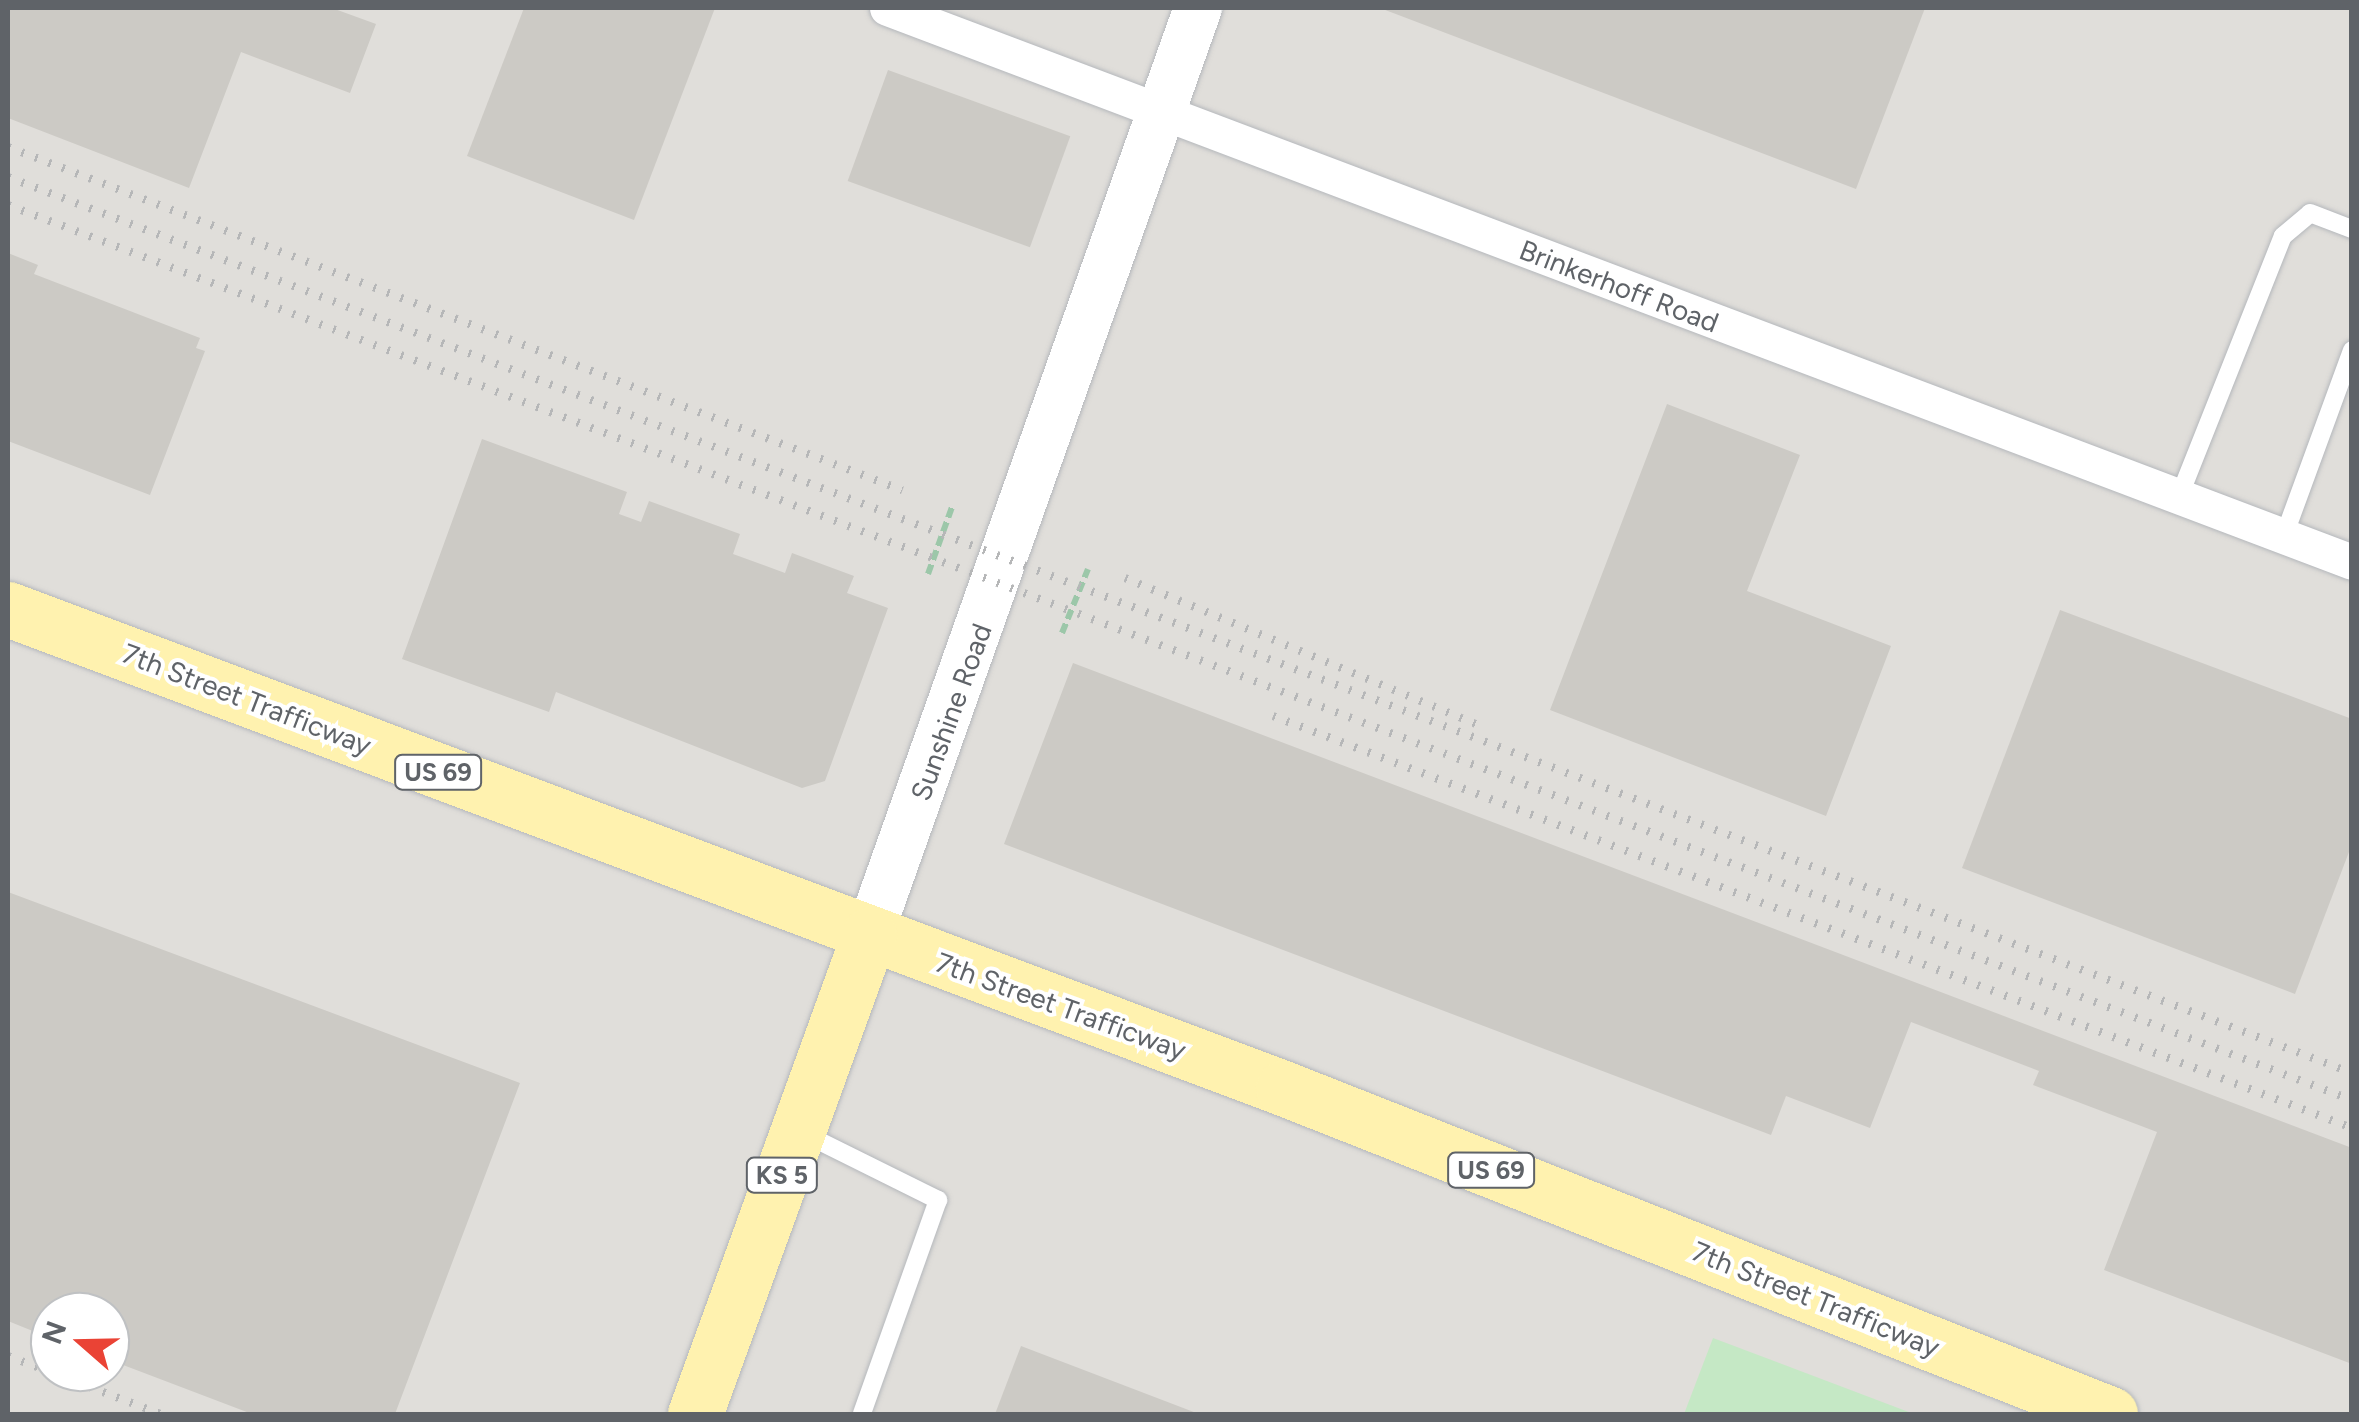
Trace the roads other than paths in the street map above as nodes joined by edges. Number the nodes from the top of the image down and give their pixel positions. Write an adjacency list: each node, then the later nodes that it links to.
1 (887, 8): 3 (street, Brinkerhoff Road)
2 (1198, 8): 3 (main road, Sunshine Road)
3 (1158, 112): 6 (street, Brinkerhoff Road); 10 (main road, Sunshine Road)
4 (2352, 228): 6 (lane)
5 (2352, 350): 7 (lane)
6 (2179, 497): 7 (street, Brinkerhoff Road)
7 (2284, 536): 8 (street, Brinkerhoff Road)
8 (2352, 562)
9 (8, 609): 10 (main road, 7th Street Trafficway / US 69)
10 (869, 935): 11 (main road, Sunshine Road / KS 5); 14 (main road, 7th Street Trafficway / US 69)
11 (798, 1131): 12 (main road, Sunshine Road / KS 5); 13 (lane)
12 (694, 1414)
13 (862, 1414)
14 (2110, 1414)

